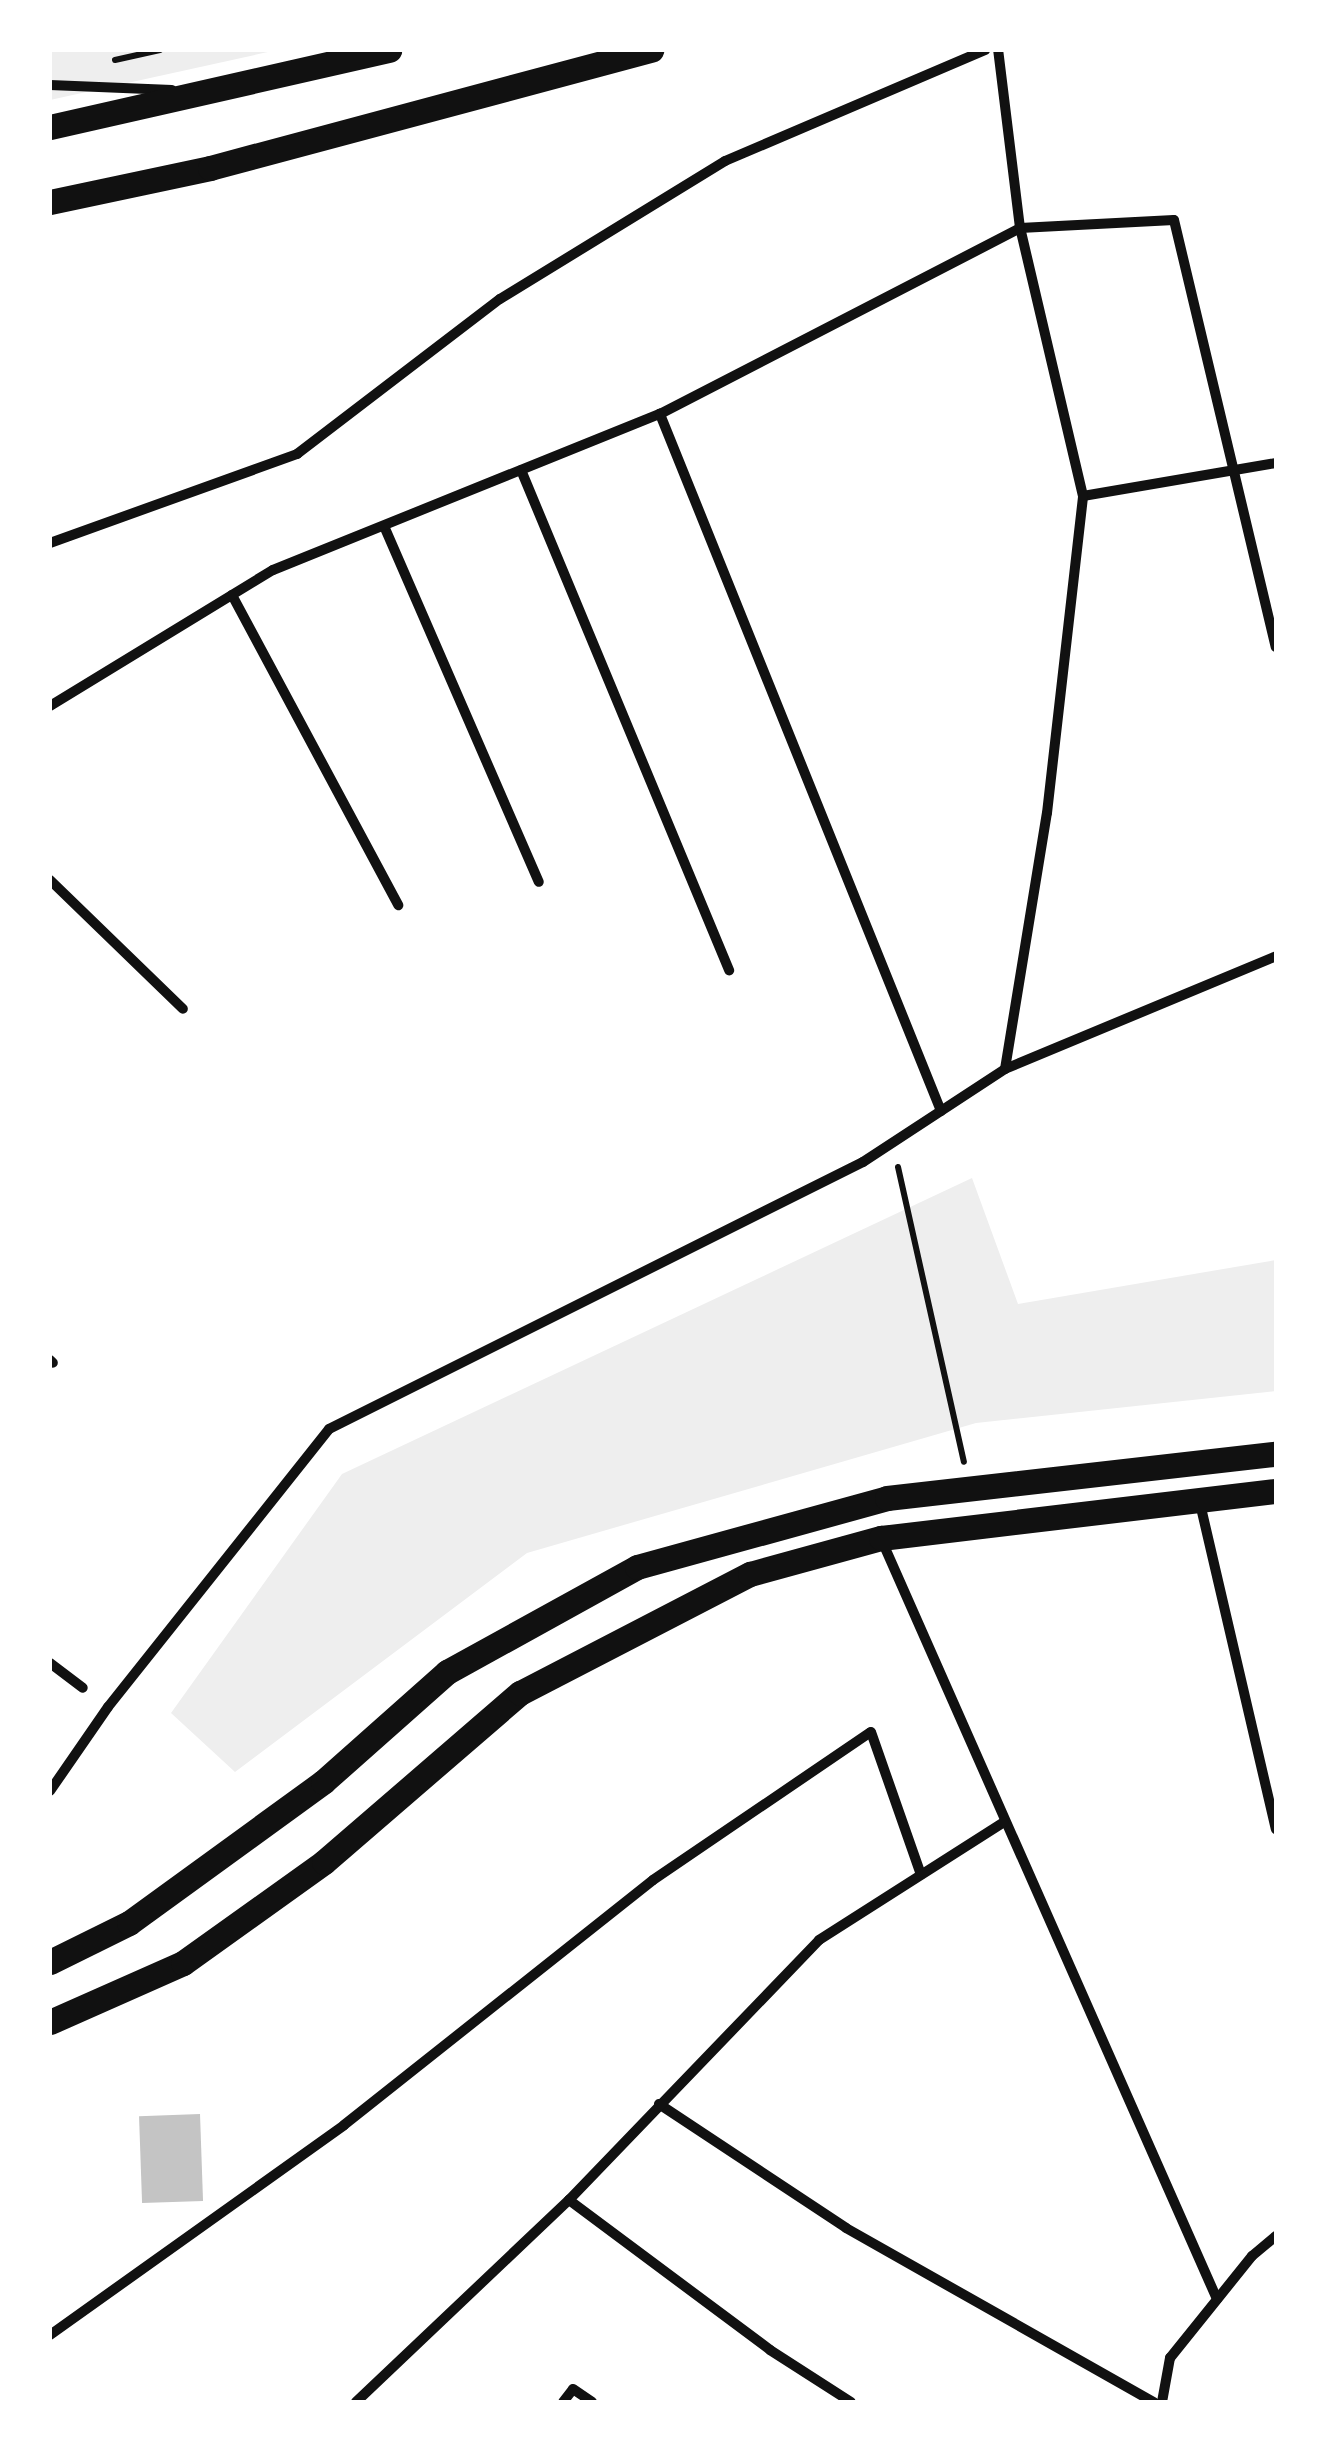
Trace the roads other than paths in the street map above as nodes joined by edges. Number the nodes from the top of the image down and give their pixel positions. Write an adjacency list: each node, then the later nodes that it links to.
1 (389, 50): 6 (main road)
2 (652, 50): 8 (main road)
3 (985, 50): 16 (street)
4 (998, 50): 9 (street)
5 (50, 84): 6 (street)
6 (213, 92): 7 (main road)
7 (50, 127)
8 (50, 202)
9 (1020, 228): 10 (street); 13 (street); 14 (street)
10 (660, 414): 12 (street); 27 (street)
11 (1276, 464): 13 (street)
12 (522, 470): 15 (street); 24 (street)
13 (1235, 470): 14 (street); 18 (street)
14 (1083, 496): 26 (street)
15 (384, 526): 17 (street); 21 (street)
16 (50, 543)
17 (232, 595): 19 (street); 22 (street)
18 (1276, 647)
19 (50, 706)
20 (50, 880): 25 (street)
21 (538, 882)
22 (398, 905)
23 (1276, 956): 26 (street)
24 (729, 970)
25 (183, 1008)
26 (1005, 1069): 27 (street)
27 (941, 1111): 34 (street)
28 (1276, 1454): 38 (main road)
29 (1276, 1491): 30 (main road)
30 (1199, 1498): 31 (main road); 36 (street)
31 (880, 1538): 35 (street); 39 (main road)
32 (50, 1663): 33 (street)
33 (83, 1688)
34 (50, 1791)
35 (1004, 1822): 37 (street); 43 (street)
36 (1276, 1829)
37 (921, 1875): 40 (street); 44 (street)
38 (50, 1962)
39 (50, 2022)
40 (659, 2104): 41 (street); 49 (street)
41 (569, 2200): 45 (street); 48 (street)
42 (1276, 2236): 43 (street)
43 (1217, 2300): 50 (street)
44 (50, 2335)
45 (356, 2402)
46 (563, 2402): 47 (street)
47 (592, 2402)
48 (851, 2402)
49 (1154, 2402)
50 (1162, 2402)

